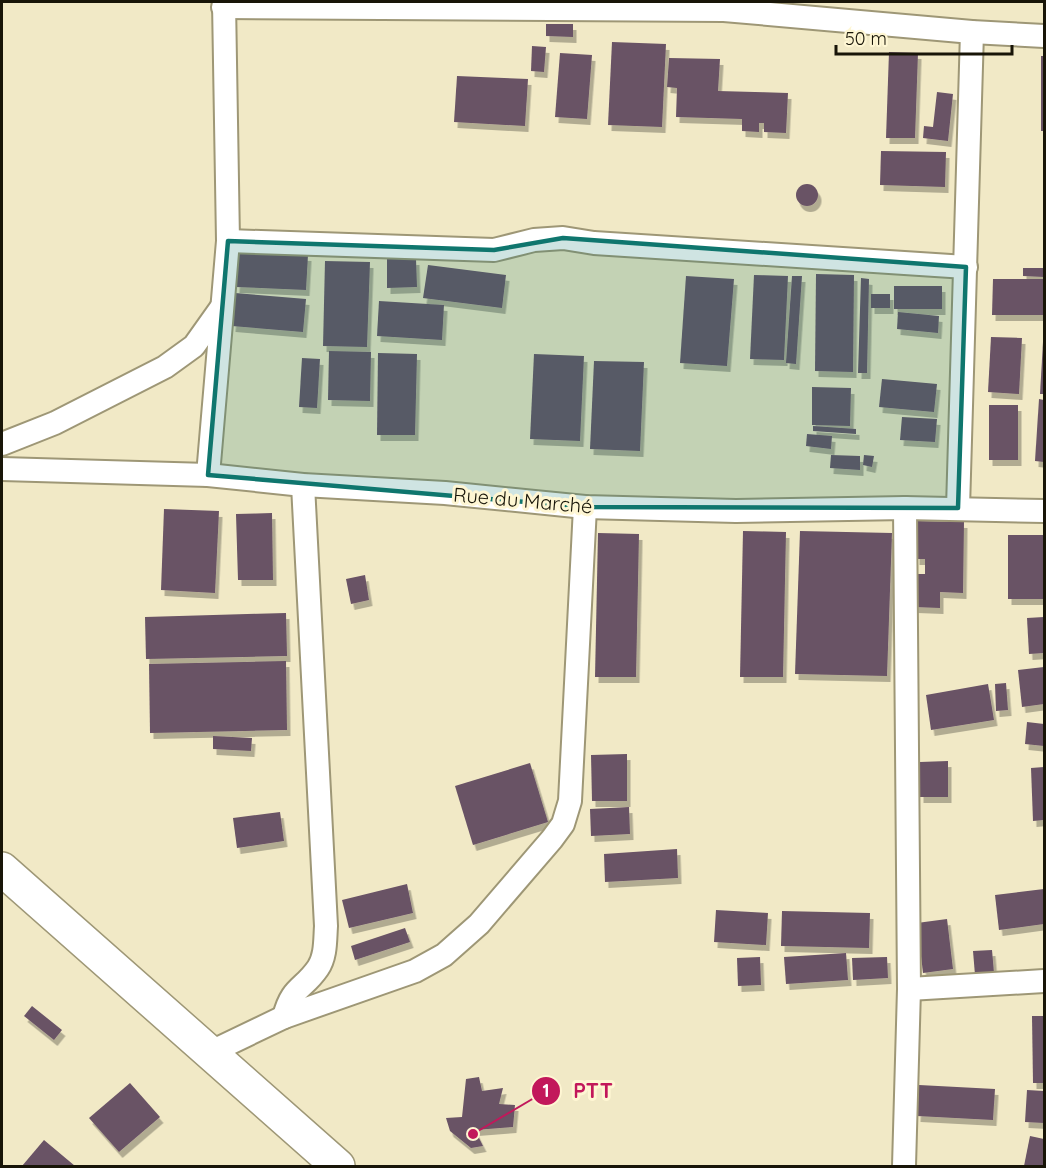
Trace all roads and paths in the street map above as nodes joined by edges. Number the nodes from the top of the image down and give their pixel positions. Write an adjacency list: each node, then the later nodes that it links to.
1 (224, 4): 2 (street); 5 (street)
2 (724, 6): 3 (street)
3 (972, 32): 4 (street); 6 (street)
4 (1044, 36)
5 (228, 241): 6 (street); 7 (street)
6 (966, 267): 14 (street)
7 (222, 307): 8 (street); 10 (street)
8 (2, 444)
9 (2, 469): 10 (street, Rue du Marché)
10 (208, 475): 11 (street, Rue du Marché)
11 (303, 485): 12 (street, Rue du Marché); 19 (street)
12 (585, 507): 13 (street, Rue du Marché); 19 (street)
13 (905, 508): 14 (street, Rue du Marché); 18 (street)
14 (958, 508): 15 (street, Rue du Marché)
15 (1044, 511)
16 (2, 869): 20 (main road)
17 (1044, 981): 18 (street)
18 (909, 989): 22 (street)
19 (284, 1017): 20 (street)
20 (207, 1053): 21 (main road)
21 (338, 1167)
22 (904, 1167)

